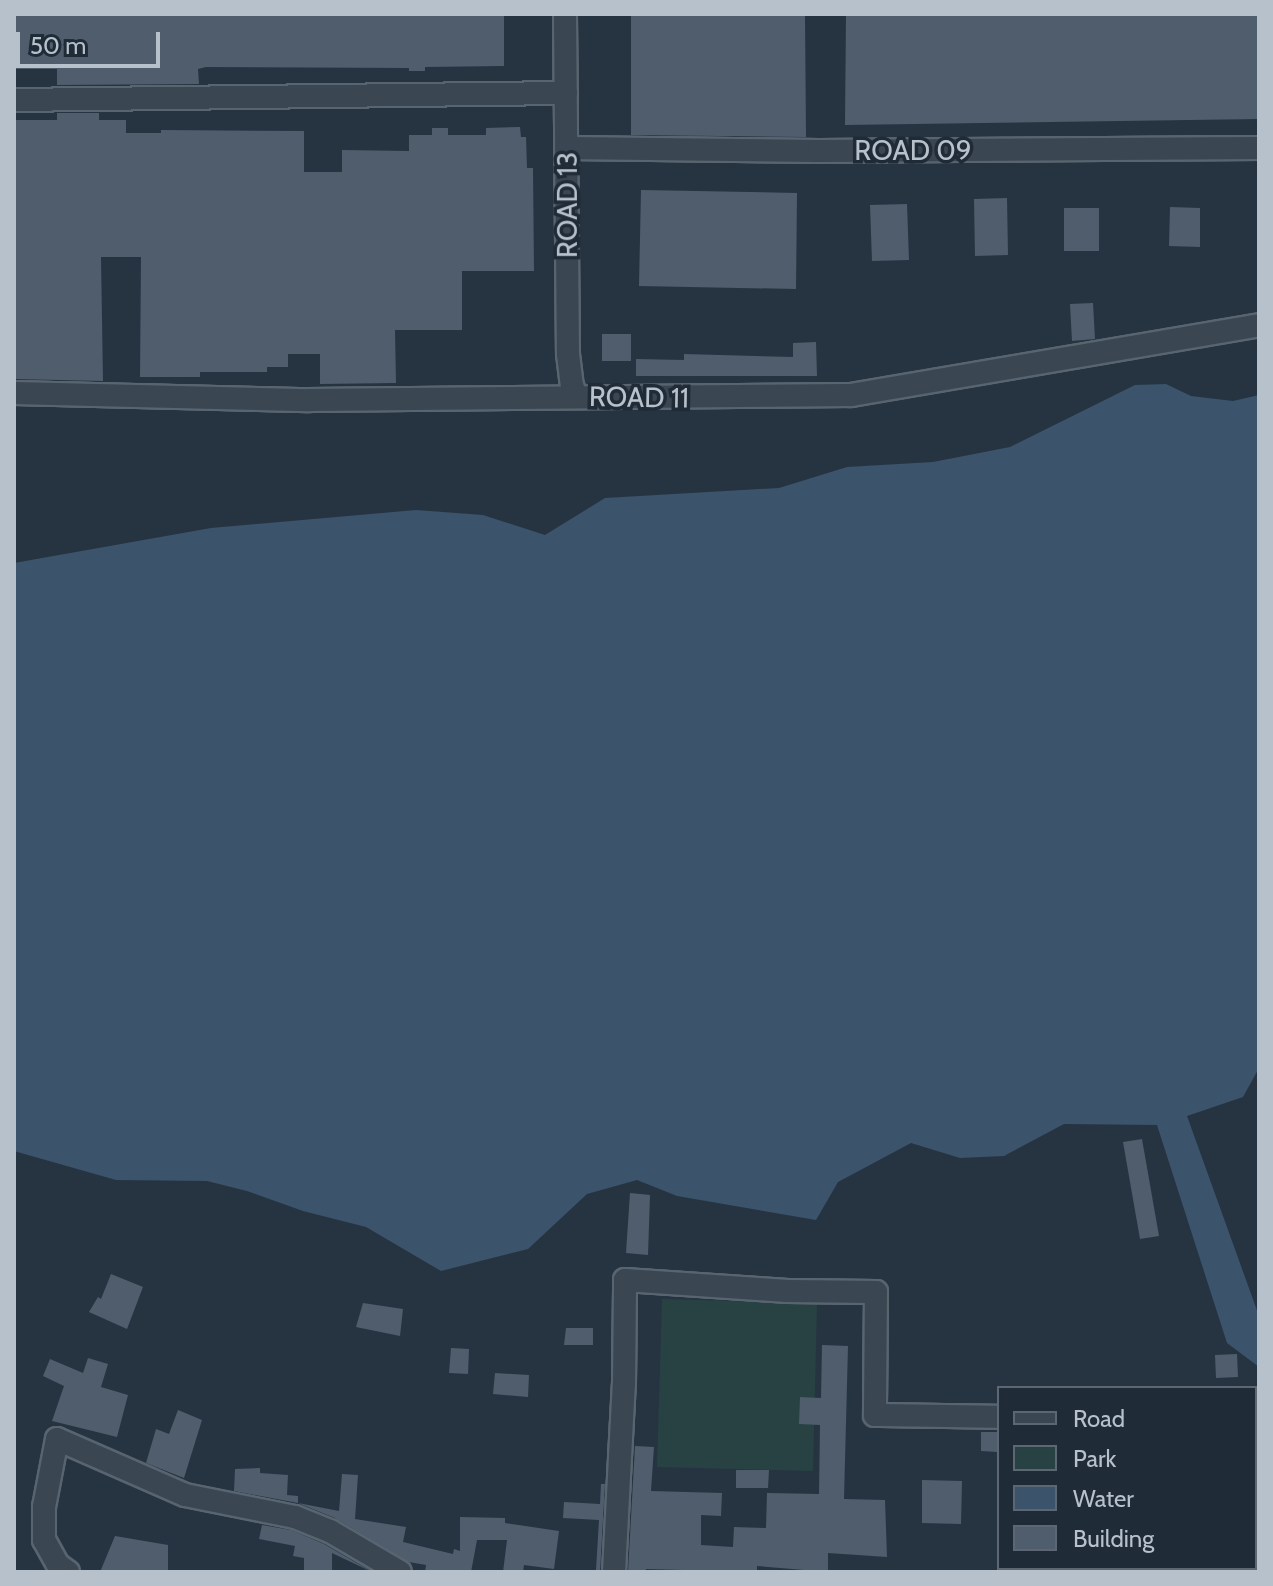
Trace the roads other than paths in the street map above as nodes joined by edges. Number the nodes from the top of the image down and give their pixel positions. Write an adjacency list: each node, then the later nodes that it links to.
1 (565, 14): 2 (street, ROAD 13)
2 (566, 93): 3 (street); 4 (street, ROAD 13)
3 (14, 100)
4 (567, 148): 5 (street, ROAD 09); 8 (street, ROAD 13)
5 (1259, 148)
6 (1259, 325): 8 (street, ROAD 11)
7 (14, 393): 8 (street, ROAD 11)
8 (576, 395)
9 (997, 1417): 12 (street)
10 (68, 1572): 11 (street)
11 (400, 1572)
12 (614, 1572)

